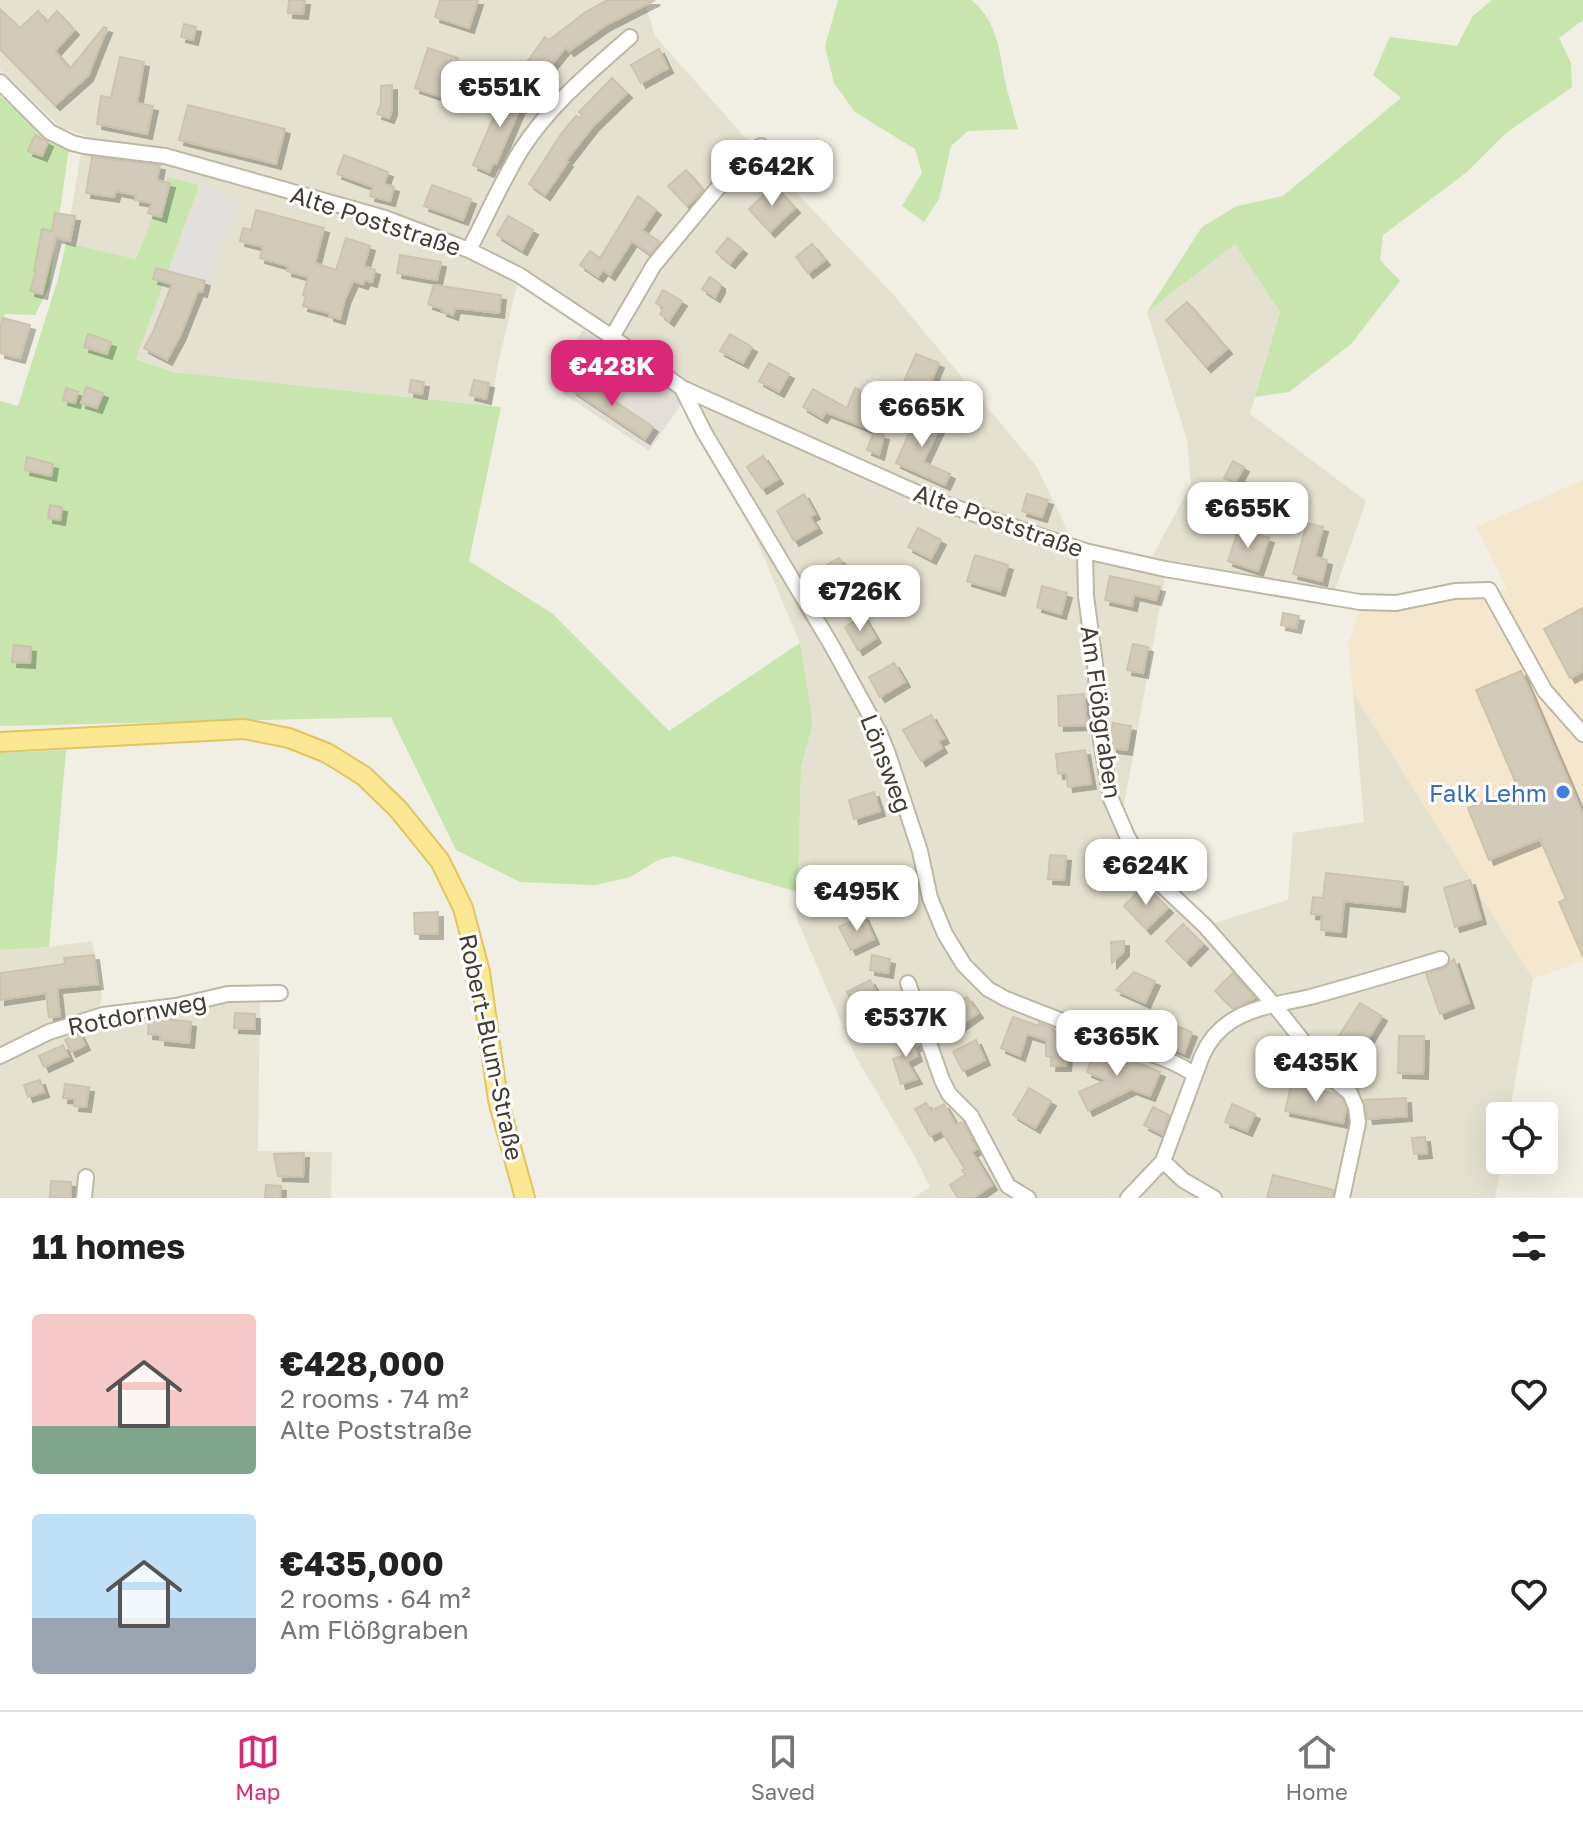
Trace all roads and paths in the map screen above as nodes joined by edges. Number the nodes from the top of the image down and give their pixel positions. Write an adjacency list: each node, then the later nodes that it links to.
1 (630, 37): 4 (street)
2 (0, 82): 4 (street, Alte Poststraße)
3 (761, 146): 5 (street)
4 (469, 250): 5 (street, Alte Poststraße)
5 (612, 337): 6 (street, Alte Poststraße)
6 (682, 388): 7 (street, Alte Poststraße); 15 (street, Lönsweg)
7 (1085, 551): 8 (street, Alte Poststraße); 13 (street, Am Flößgraben)
8 (1583, 734)
9 (0, 742): 19 (main road, Robert-Blum-Straße)
10 (1441, 959): 13 (street)
11 (908, 983): 20 (street)
12 (280, 993): 14 (street, Rotdornweg)
13 (1275, 1006): 15 (street); 23 (street, Am Flößgraben)
14 (0, 1056)
15 (1195, 1075): 16 (street)
16 (1163, 1161): 21 (street); 22 (street)
17 (86, 1177): 18 (street)
18 (84, 1198)
19 (525, 1198)
20 (1028, 1198)
21 (1128, 1198)
22 (1214, 1198)
23 (1342, 1198)

